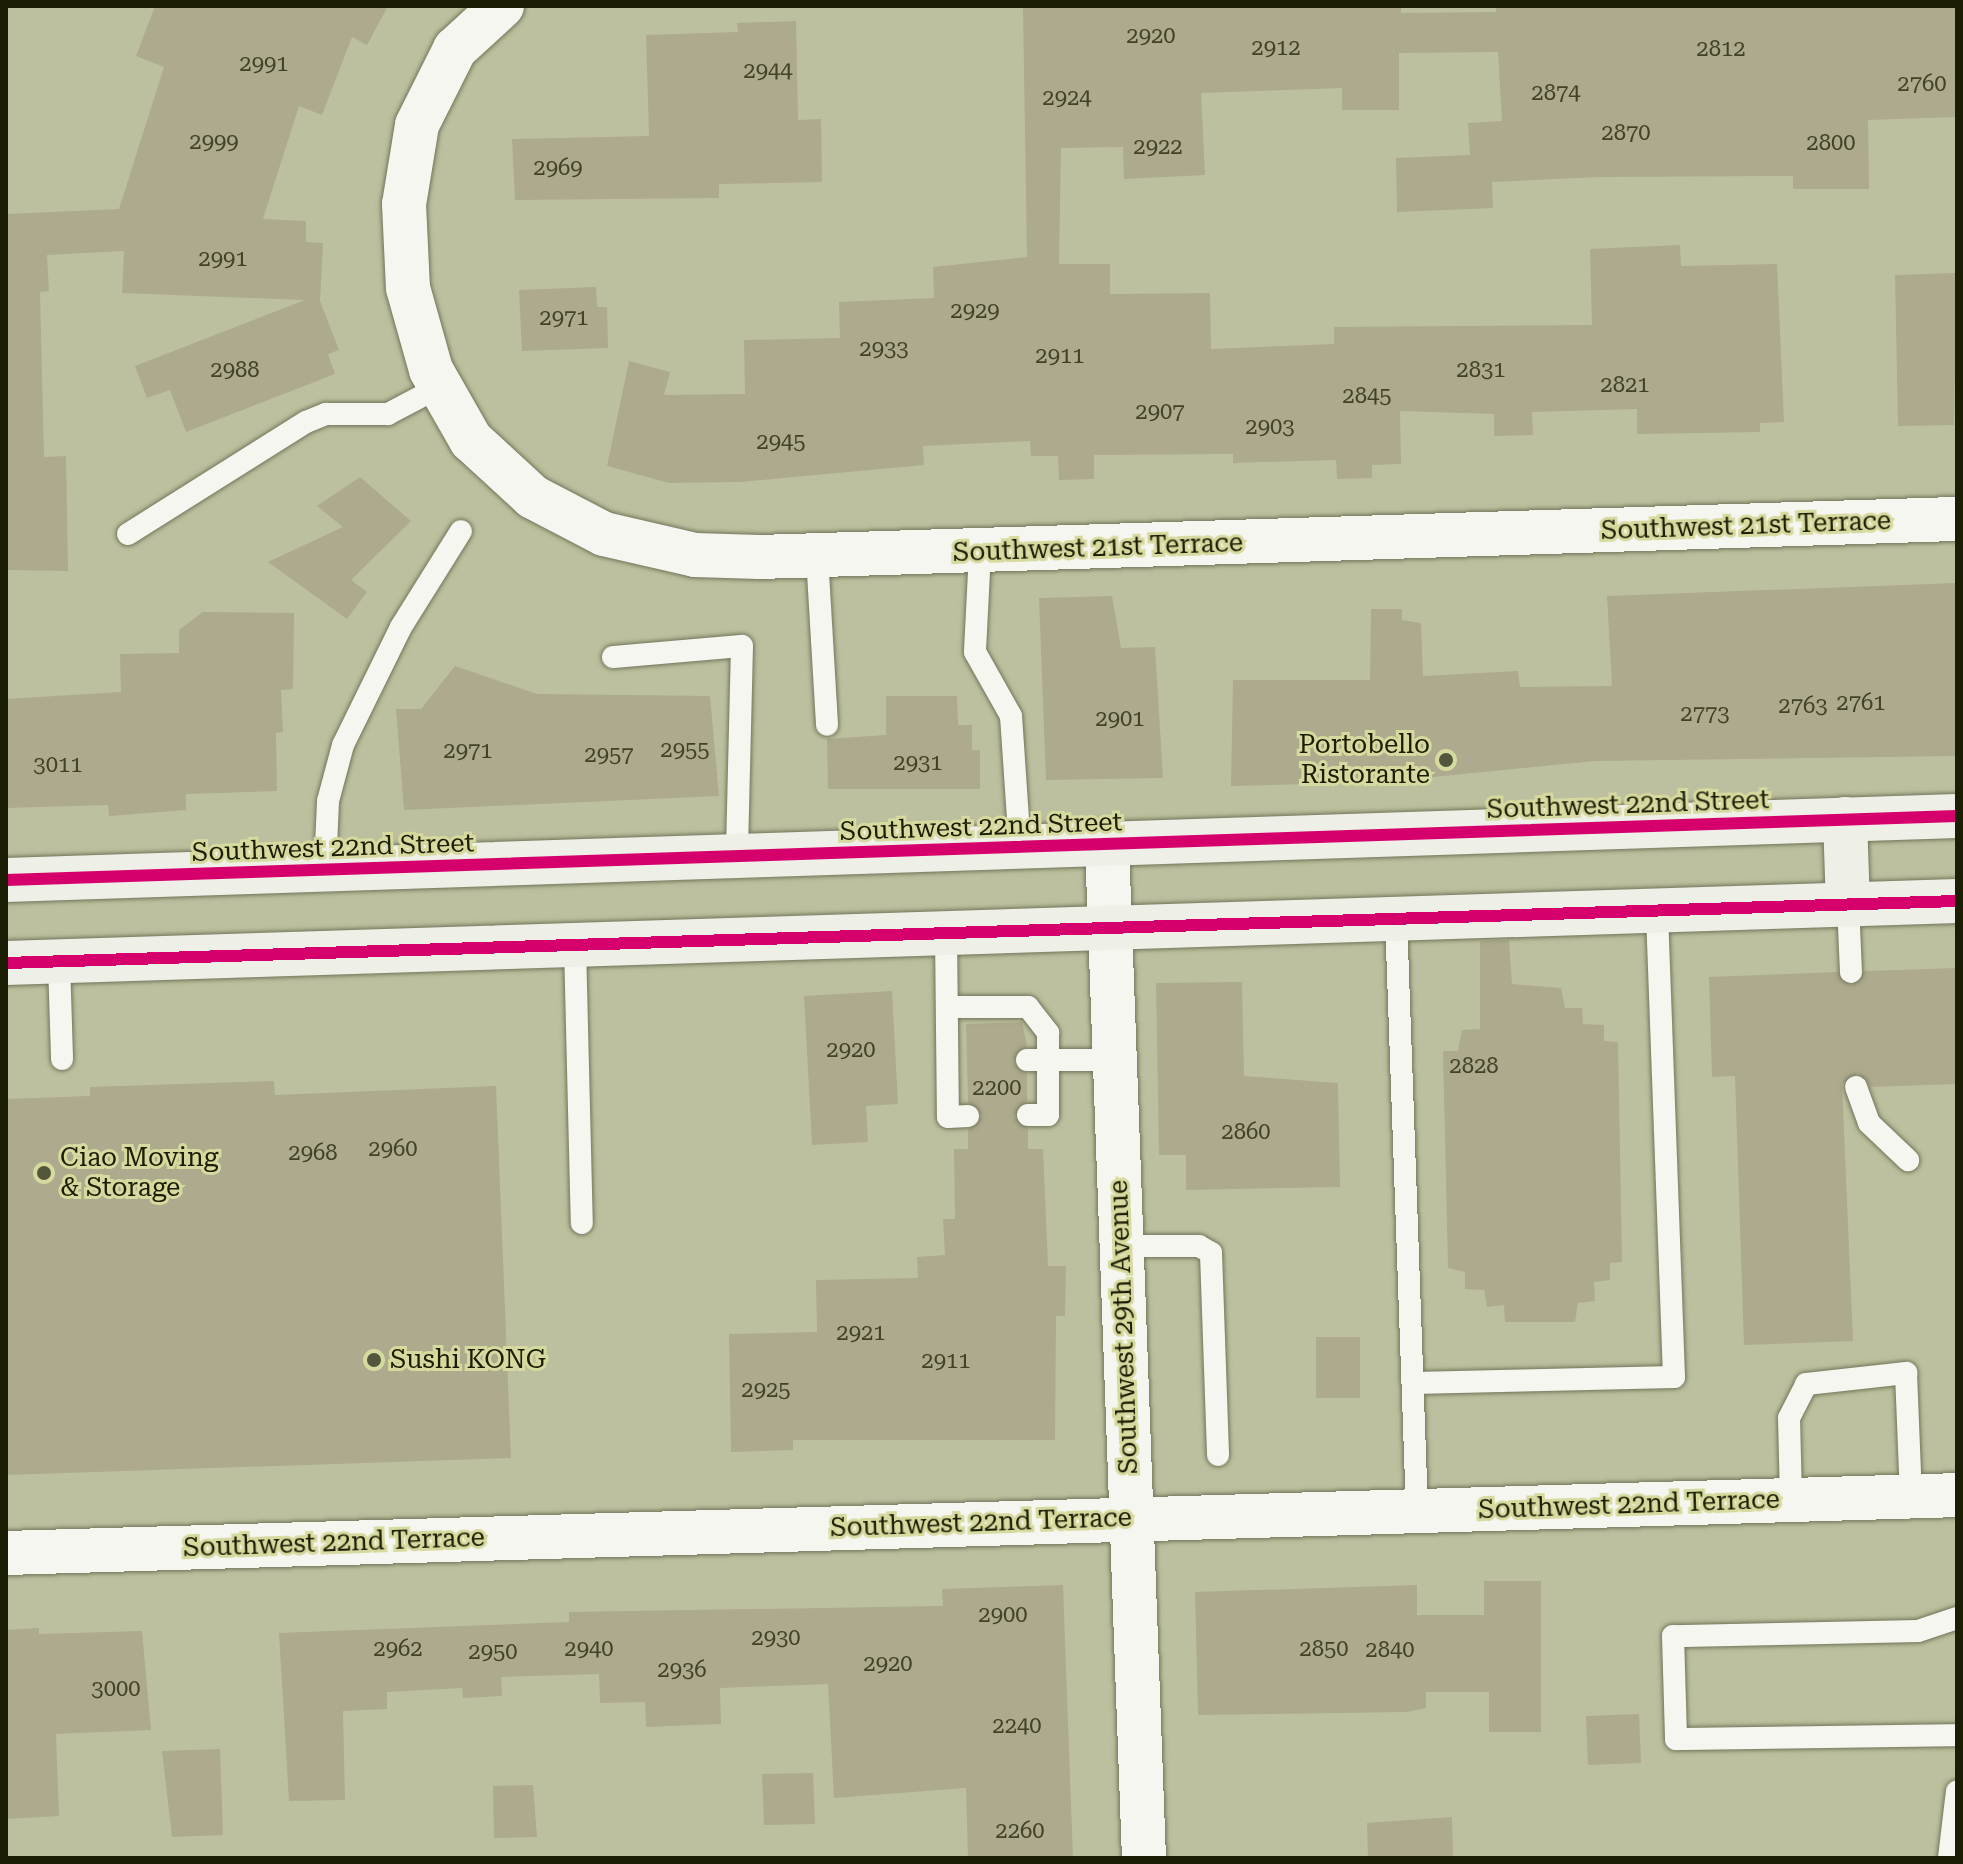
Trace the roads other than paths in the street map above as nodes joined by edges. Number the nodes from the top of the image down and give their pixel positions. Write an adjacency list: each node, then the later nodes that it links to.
1 (502, 6): 2 (street, Southwest 21st Terrace)
2 (439, 387): 5 (lane); 7 (street, Southwest 21st Terrace)
3 (1957, 519): 6 (street, Southwest 21st Terrace)
4 (461, 531): 15 (lane)
5 (128, 534)
6 (980, 552): 7 (street, Southwest 21st Terrace); 13 (lane)
7 (817, 556): 9 (lane)
8 (613, 657): 14 (lane)
9 (827, 725)
10 (1957, 816): 11 (main road, Southwest 22nd Street)
11 (1845, 819): 12 (main road, Southwest 22nd Street); 18 (main road)
12 (1107, 845): 13 (main road, Southwest 22nd Street); 21 (street, Southwest 29th Avenue)
13 (1020, 847): 14 (main road, Southwest 22nd Street)
14 (737, 857): 15 (main road, Southwest 22nd Street)
15 (325, 870): 16 (main road, Southwest 22nd Street)
16 (6, 880)
17 (1957, 901): 18 (main road)
18 (1848, 904): 19 (main road); 26 (lane)
19 (1657, 910): 20 (main road); 37 (lane)
20 (1396, 918): 21 (main road); 37 (lane)
21 (1110, 927): 22 (main road); 29 (street, Southwest 29th Avenue)
22 (946, 933): 23 (main road); 27 (lane)
23 (575, 945): 24 (main road); 35 (lane)
24 (59, 962): 25 (main road); 28 (lane)
25 (6, 963)
26 (1851, 972)
27 (947, 1007): 30 (lane); 33 (lane)
28 (62, 1059)
29 (1114, 1060): 30 (lane); 36 (street, Southwest 29th Avenue)
30 (1038, 1061): 32 (lane)
31 (1856, 1087): 34 (lane)
32 (1028, 1115)
33 (968, 1116)
34 (1908, 1160)
35 (582, 1223)
36 (1119, 1246): 38 (lane); 43 (street, Southwest 29th Avenue)
37 (1414, 1383): 42 (lane)
38 (1218, 1455)
39 (1911, 1495): 40 (street, Southwest 22nd Terrace); 41 (street, Southwest 22nd Terrace); 41 (lane)
40 (1957, 1495)
41 (1791, 1499): 42 (street, Southwest 22nd Terrace)
42 (1417, 1511): 43 (street, Southwest 22nd Terrace)
43 (1132, 1519): 44 (street, Southwest 22nd Terrace); 48 (street, Southwest 29th Avenue)
44 (6, 1553)
45 (1957, 1618): 46 (lane)
46 (1957, 1735)
47 (1957, 1791): 49 (lane)
48 (1144, 1858)
49 (1949, 1858)

